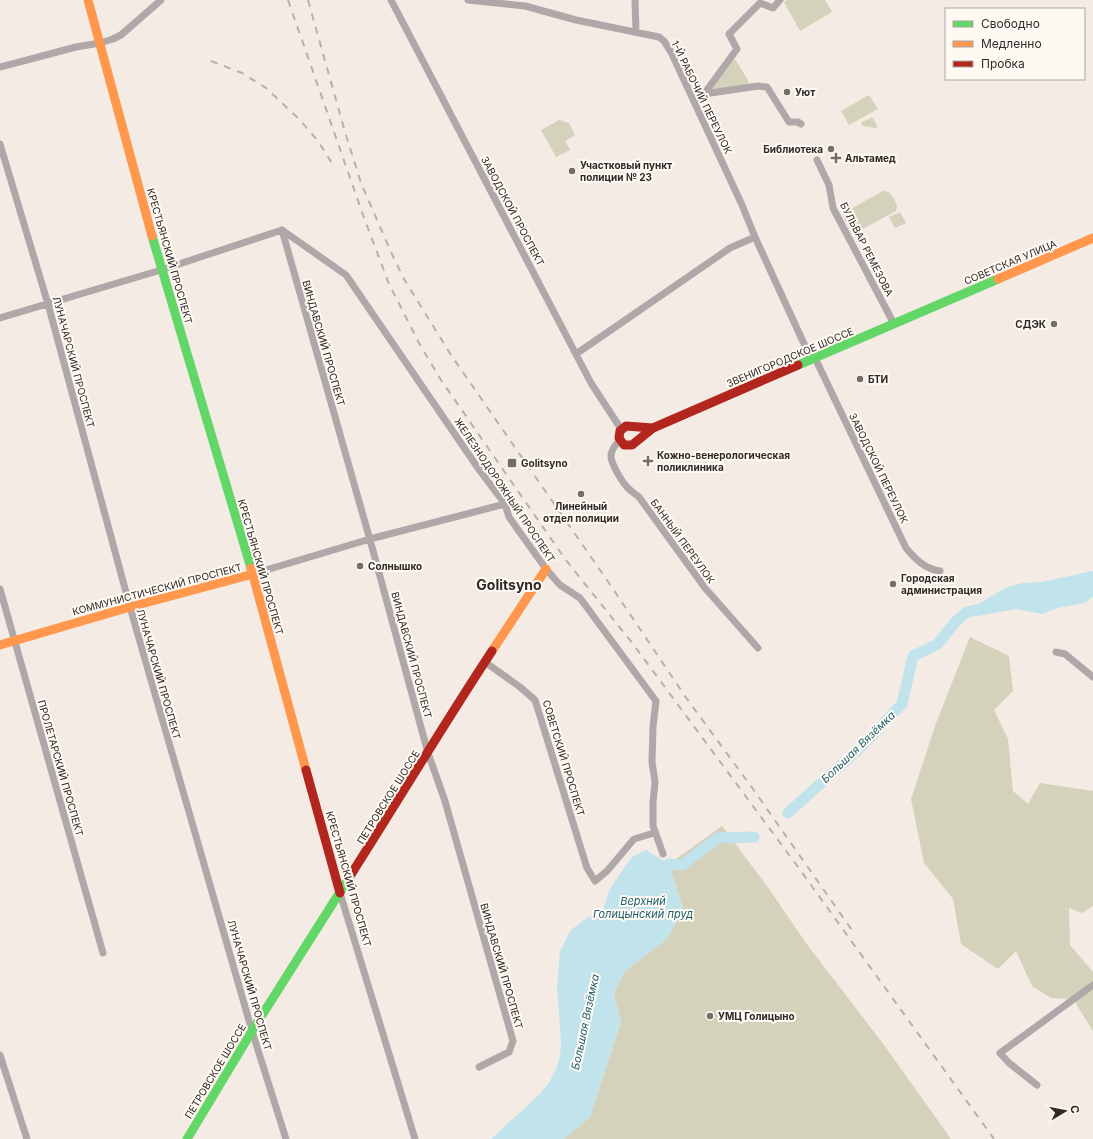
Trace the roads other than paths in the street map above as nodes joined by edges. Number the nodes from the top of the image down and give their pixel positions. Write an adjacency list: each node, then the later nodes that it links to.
1 (88, 0): 8 (street, КРЕСТЬЯНСКИЙ ПРОСПЕКТ)
2 (161, 0): 8 (street)
3 (391, 0): 23 (street, ЗАВОДСКОЙ ПРОСПЕКТ)
4 (468, 0): 7 (street, 1-Й РАБОЧИЙ ПЕРЕУЛОК)
5 (635, 0): 7 (street)
6 (780, 0): 10 (street)
7 (636, 32): 11 (street, 1-Й РАБОЧИЙ ПЕРЕУЛОК)
8 (100, 43): 9 (street); 18 (street, КРЕСТЬЯНСКИЙ ПРОСПЕКТ)
9 (0, 67)
10 (704, 94): 11 (street); 12 (street)
11 (695, 103): 16 (street, 1-Й РАБОЧИЙ ПЕРЕУЛОК)
12 (801, 124)
13 (0, 144): 19 (street, ЛУНАЧАРСКИЙ ПРОСПЕКТ)
14 (817, 160): 22 (street, БУЛЬВАР РЕМЕЗОВА)
15 (282, 230): 18 (street); 30 (street, ЖЕЛЕЗНОДОРОЖНЫЙ ПРОСПЕКТ); 31 (street, ВИНДАВСКИЙ ПРОСПЕКТ)
16 (755, 237): 23 (street); 24 (street, 1-Й РАБОЧИЙ ПЕРЕУЛОК)
17 (1093, 238): 20 (street, СОВЕТСКАЯ УЛИЦА)
18 (161, 270): 19 (street); 34 (street, КРЕСТЬЯНСКИЙ ПРОСПЕКТ)
19 (48, 304): 21 (street); 36 (street, ЛУНАЧАРСКИЙ ПРОСПЕКТ)
20 (935, 305): 22 (street, ЗВЕНИГОРОДСКОЕ ШОССЕ)
21 (0, 318)
22 (894, 324): 24 (street, ЗВЕНИГОРОДСКОЕ ШОССЕ)
23 (576, 354): 27 (street, ЗАВОДСКОЙ ПРОСПЕКТ)
24 (813, 359): 26 (street, ЗВЕНИГОРОДСКОЕ ШОССЕ); 33 (street, ЗАВОДСКОЙ ПЕРЕУЛОК)
25 (634, 427): 26 (street); 27 (street); 29 (street)
26 (653, 428): 29 (street)
27 (621, 429): 28 (street)
28 (620, 440): 29 (street); 39 (street, БАННЫЙ ПЕРЕУЛОК)
29 (637, 441)
30 (505, 504): 31 (street, КОММУНИСТИЧЕСКИЙ ПРОСПЕКТ); 32 (street, ЖЕЛЕЗНОДОРОЖНЫЙ ПРОСПЕКТ)
31 (370, 539): 34 (street, КОММУНИСТИЧЕСКИЙ ПРОСПЕКТ); 43 (street, ВИНДАВСКИЙ ПРОСПЕКТ)
32 (546, 570): 41 (street, ПЕТРОВСКОЕ ШОССЕ); 44 (street, ЖЕЛЕЗНОДОРОЖНЫЙ ПРОСПЕКТ)
33 (940, 571)
34 (253, 574): 36 (street, КОММУНИСТИЧЕСКИЙ ПРОСПЕКТ); 46 (street, КРЕСТЬЯНСКИЙ ПРОСПЕКТ)
35 (0, 589): 37 (street, ПРОЛЕТАРСКИЙ ПРОСПЕКТ)
36 (130, 607): 37 (street, КОММУНИСТИЧЕСКИЙ ПРОСПЕКТ); 49 (street, ЛУНАЧАРСКИЙ ПРОСПЕКТ)
37 (14, 640): 38 (street, КОММУНИСТИЧЕСКИЙ ПРОСПЕКТ); 47 (street, ПРОЛЕТАРСКИЙ ПРОСПЕКТ)
38 (0, 645)
39 (758, 648)
40 (1056, 652): 42 (street)
41 (485, 662): 43 (street, ПЕТРОВСКОЕ ШОССЕ); 44 (street, СОВЕТСКИЙ ПРОСПЕКТ)
42 (1093, 677)
43 (428, 753): 46 (street, ПЕТРОВСКОЕ ШОССЕ); 51 (street, ВИНДАВСКИЙ ПРОСПЕКТ)
44 (654, 833): 45 (street, ЖЕЛЕЗНОДОРОЖНЫЙ ПРОСПЕКТ)
45 (663, 854)
46 (340, 893): 49 (street, ПЕТРОВСКОЕ ШОССЕ); 56 (street, КРЕСТЬЯНСКИЙ ПРОСПЕКТ)
47 (103, 953)
48 (1093, 985): 52 (street)
49 (252, 1031): 54 (street, ПЕТРОВСКОЕ ШОССЕ); 55 (street, ЛУНАЧАРСКИЙ ПРОСПЕКТ)
50 (0, 1055): 53 (street)
51 (479, 1067)
52 (1037, 1085)
53 (27, 1139)
54 (187, 1139)
55 (286, 1139)
56 (415, 1139)

